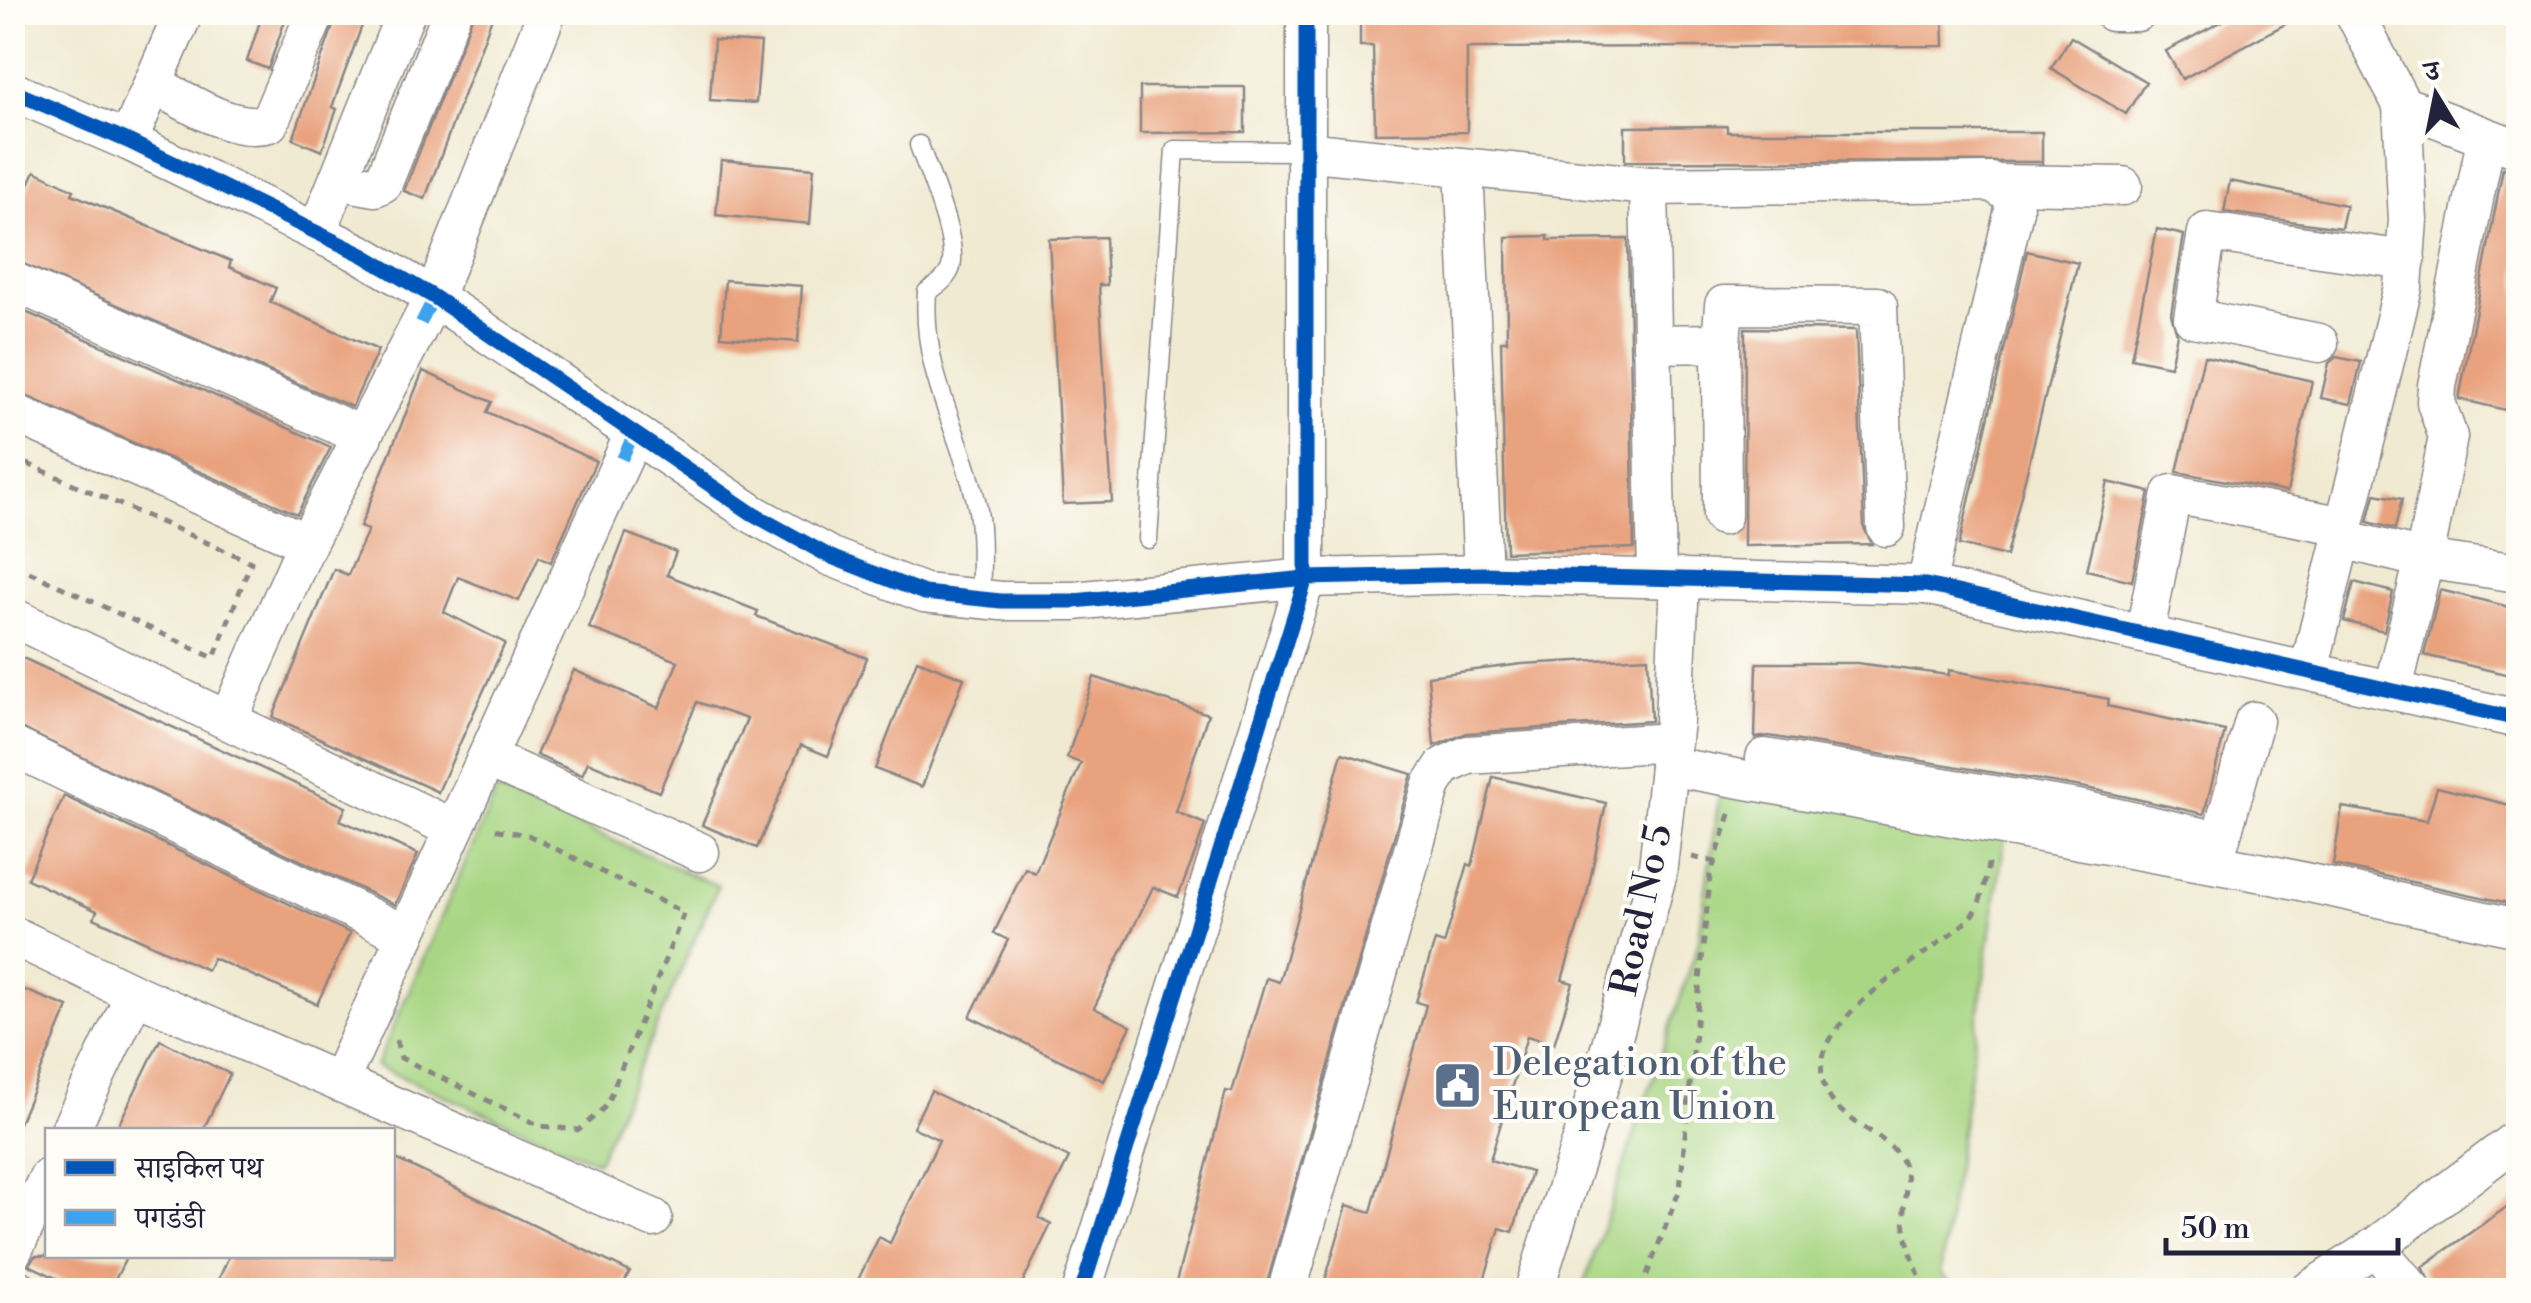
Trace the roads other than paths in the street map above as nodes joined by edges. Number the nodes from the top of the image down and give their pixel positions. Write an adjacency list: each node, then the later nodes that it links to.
1 (184, 12): 10 (street)
2 (316, 12): 10 (street)
3 (406, 12): 18 (street)
4 (452, 12): 18 (street)
5 (547, 12): 25 (street)
6 (1306, 12): 16 (street)
7 (2112, 12): 8 (street)
8 (2137, 12)
9 (2354, 12): 12 (street)
10 (153, 84): 13 (street)
11 (12, 90): 13 (street)
12 (2402, 106): 14 (street); 23 (street)
13 (128, 141): 22 (street)
14 (2502, 144): 30 (street)
15 (919, 145): 45 (lane)
16 (1303, 151): 17 (street); 37 (lane); 42 (street)
17 (1464, 169): 20 (street); 41 (street)
18 (338, 180): 22 (street)
19 (1998, 184): 20 (street); 21 (street); 44 (street)
20 (1649, 186): 28 (street, Road No 5)
21 (2123, 186)
22 (317, 232): 25 (street)
23 (2406, 260): 27 (street); 29 (street)
24 (12, 281): 32 (street)
25 (427, 310): 32 (street); 33 (street)
26 (1721, 343): 28 (street); 34 (street); 35 (street)
27 (2319, 343)
28 (1652, 344): 43 (street, Road No 5)
29 (2384, 368): 30 (street); 36 (street)
30 (2438, 377): 39 (street)
31 (12, 412): 38 (street)
32 (362, 436): 38 (street)
33 (627, 448): 45 (street); 55 (street)
34 (1722, 516)
35 (1886, 527)
36 (2344, 532): 39 (street); 47 (street); 48 (street)
37 (1148, 539)
38 (307, 544): 51 (street)
39 (2424, 559): 40 (street); 49 (street)
40 (2518, 573)
41 (1482, 574): 42 (street); 43 (street)
42 (1306, 578): 45 (street); 72 (street)
43 (1668, 578): 44 (street); 54 (street, Road No 5)
44 (1926, 585): 47 (street)
45 (981, 599)
46 (12, 617): 51 (street)
47 (2145, 632): 48 (street)
48 (2309, 670): 49 (street)
49 (2393, 689): 50 (street)
50 (2518, 719)
51 (228, 720): 57 (street)
52 (2254, 720): 56 (street)
53 (12, 746): 61 (street)
54 (1671, 754): 56 (street); 73 (street); 74 (street, Road No 5)
55 (487, 758): 57 (street); 58 (street)
56 (1733, 789): 59 (street)
57 (470, 833): 61 (street)
58 (700, 852)
59 (2518, 928)
60 (12, 935): 62 (street)
61 (406, 935): 63 (street)
62 (134, 994): 63 (street); 64 (street)
63 (339, 1082): 67 (street)
64 (71, 1128)
65 (2518, 1138): 68 (street)
66 (45, 1184): 69 (street)
67 (653, 1218)
68 (2375, 1248): 75 (street); 76 (street)
69 (12, 1252)
70 (12, 1287): 71 (street)
71 (20, 1290)
72 (1082, 1290)
73 (1288, 1290)
74 (1534, 1290)
75 (2310, 1290)
76 (2412, 1290)

